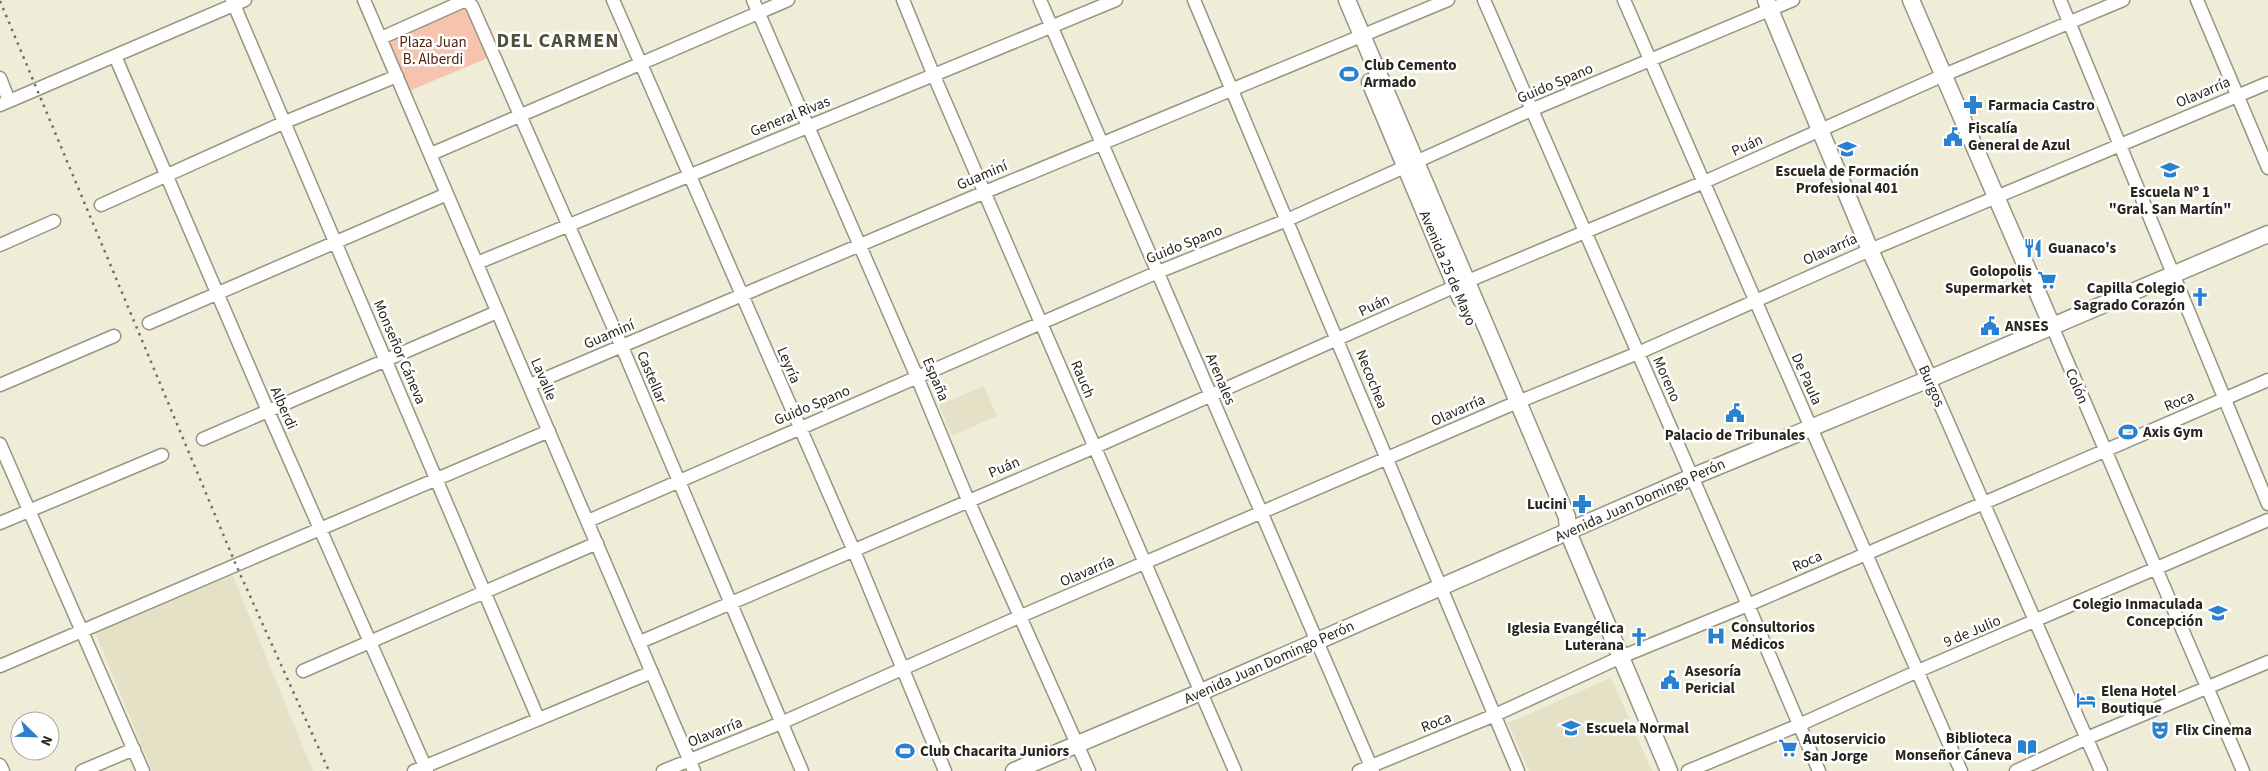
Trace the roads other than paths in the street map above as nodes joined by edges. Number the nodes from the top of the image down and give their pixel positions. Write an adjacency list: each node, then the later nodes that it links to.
1 (364, 0): 25 (street, Lavalle)
2 (466, 0): 25 (street); 39 (street, Castellar)
3 (613, 0): 29 (street, Leyría)
4 (753, 0): 22 (street, España)
5 (788, 0): 22 (street)
6 (903, 0): 32 (street, Rauch)
7 (1040, 0): 24 (street, Arenales)
8 (1116, 0): 24 (street, General Rivas)
9 (1194, 0): 35 (street, Necochea)
10 (1335, 0): 26 (main road, Avenida 25 de Mayo)
11 (1347, 0): 26 (main road, Avenida 25 de Mayo)
12 (1448, 0): 26 (street, Guaminí)
13 (1484, 0): 38 (street, Moreno)
14 (1624, 0): 28 (street, De Paula)
15 (1793, 0): 21 (street, Guido Spano)
16 (1911, 0): 30 (main road, Colón)
17 (2060, 0): 23 (street)
18 (2123, 0): 23 (street, Puán)
19 (2197, 0): 36 (street)
20 (237, 2): 27 (street); 40 (street, Monseñor Cáneva)
21 (1768, 5): 28 (street, Guido Spano); 42 (main road, Burgos)
22 (759, 12): 29 (street); 41 (street, España)
23 (2070, 23): 30 (street, Puán); 44 (street)
24 (1052, 28): 32 (street, General Rivas); 43 (street, Arenales)
25 (380, 38): 31 (street, Lavalle)
26 (1357, 38): 35 (street, Guaminí); 46 (main road, Avenida 25 de Mayo)
27 (115, 56): 37 (street); 49 (street, Alberdi)
28 (1649, 60): 38 (street, Guido Spano); 50 (street, De Paula)
29 (642, 63): 39 (street); 48 (street, Leyría)
30 (1944, 74): 42 (street, Puán); 53 (main road, Colón)
31 (397, 76): 40 (street); 45 (street, Lavalle)
32 (934, 76): 41 (street, General Rivas); 51 (street, Rauch)
33 (0, 78): 37 (street)
34 (2268, 82): 36 (street, Olavarría)
35 (1233, 90): 43 (street, Guaminí); 55 (street, Necochea)
36 (2238, 95): 44 (street, Olavarría); 47 (street)
37 (4, 103)
38 (1531, 110): 46 (street, Guido Spano); 58 (street, Moreno)
39 (520, 116): 45 (street); 57 (street, Castellar)
40 (285, 122): 49 (street); 60 (street, Monseñor Cáneva)
41 (809, 126): 48 (street, General Rivas); 62 (street, España)
42 (1820, 130): 50 (street, Puán); 63 (main road, Burgos)
43 (1102, 143): 51 (street, Guaminí); 65 (street, Arenales)
44 (2120, 146): 53 (street, Olavarría); 66 (street)
45 (431, 154): 52 (street, Lavalle)
46 (1410, 165): 55 (street, Guido Spano); 67 (main road, Avenida 25 de Mayo)
47 (2268, 168)
48 (688, 174): 57 (street, General Rivas); 69 (street, Leyría)
49 (168, 176): 54 (street); 68 (street, Alberdi)
50 (1704, 182): 58 (street, Puán); 70 (street, De Paula)
51 (985, 192): 62 (street, Guaminí); 73 (street, Rauch)
52 (447, 194): 60 (street); 64 (street, Lavalle)
53 (1996, 196): 63 (street, Olavarría); 74 (main road, Colón)
54 (101, 205)
55 (1287, 220): 65 (street, Guido Spano); 76 (street, Necochea)
56 (54, 221): 61 (street)
57 (569, 226): 64 (street, General Rivas); 77 (street, Castellar)
58 (1585, 232): 67 (street, Puán); 78 (street, Moreno)
59 (2268, 234): 66 (main road, Avenida Juan Domingo Perón)
60 (334, 242): 68 (street); 79 (street, Monseñor Cáneva)
61 (0, 245)
62 (860, 245): 69 (street, Guaminí); 80 (street, España)
63 (1870, 250): 70 (street, Olavarría); 81 (main road, Burgos)
64 (476, 263): 71 (street, Lavalle)
65 (1158, 272): 73 (street, Guido Spano); 85 (street, Arenales)
66 (2173, 274): 74 (main road, Avenida Juan Domingo Perón); 86 (street)
67 (1461, 284): 76 (street, Puán); 87 (main road, Avenida 25 de Mayo)
68 (218, 294): 72 (street); 88 (street, Alberdi)
69 (742, 294): 77 (street, Guaminí); 90 (street, Leyría)
70 (1755, 300): 78 (street, Olavarría); 89 (street, De Paula)
71 (497, 312): 79 (street); 83 (street, Lavalle)
72 (149, 322)
73 (1042, 323): 80 (street, Guido Spano); 94 (street, Rauch)
74 (2052, 326): 81 (main road, Avenida Juan Domingo Perón); 95 (street, Colón)
75 (114, 336): 84 (street)
76 (1338, 340): 85 (street, Puán); 97 (street, Necochea)
77 (622, 347): 83 (street, Guaminí); 100 (street, Castellar)
78 (1638, 352): 87 (street, Olavarría); 98 (street, Moreno)
79 (386, 360): 88 (street); 99 (street, Monseñor Cáneva)
80 (917, 377): 90 (street, Guido Spano); 101 (street, España)
81 (1929, 379): 89 (main road, Avenida Juan Domingo Perón); 102 (street, Burgos)
82 (2268, 380): 86 (street, Roca)
83 (530, 384): 91 (street, Lavalle)
84 (0, 385)
85 (1210, 394): 94 (street, Puán); 105 (street, Arenales)
86 (2224, 399): 95 (street, Roca); 103 (street)
87 (1513, 404): 97 (street, Olavarría); 110 (main road, Avenida 25 de Mayo)
88 (268, 411): 92 (street); 109 (street, Alberdi)
89 (1810, 427): 98 (main road, Avenida Juan Domingo Perón); 113 (street, De Paula)
90 (799, 428): 100 (street, Guido Spano); 112 (street, Leyría)
91 (549, 431): 99 (street); 107 (street, Lavalle)
92 (203, 439)
93 (0, 444): 104 (street)
94 (1094, 447): 101 (street, Puán); 114 (street, Rauch)
95 (2104, 450): 102 (street, Roca); 115 (street, Colón)
96 (162, 455): 104 (street)
97 (1388, 459): 105 (street, Olavarría); 116 (street, Necochea)
98 (1692, 477): 110 (main road, Avenida Juan Domingo Perón); 119 (street, Moreno)
99 (437, 478): 109 (street); 117 (street, Monseñor Cáneva)
100 (679, 481): 107 (street, Guido Spano); 118 (street, Castellar)
101 (968, 500): 112 (street, Puán); 120 (street, España)
102 (1984, 503): 113 (street, Roca); 121 (street, Burgos)
103 (2268, 504)
104 (29, 510): 108 (street); 122 (street)
105 (1261, 514): 114 (street, Olavarría); 123 (street, Arenales)
106 (2268, 520): 115 (street, 9 de Julio)
107 (588, 521): 111 (street, Lavalle)
108 (0, 523)
109 (321, 529): 122 (street); 124 (street, Alberdi)
110 (1568, 532): 116 (main road, Avenida Juan Domingo Perón); 126 (main road, Avenida 25 de Mayo)
111 (597, 543): 117 (street); 125 (street, Lavalle)
112 (854, 551): 118 (street, Puán); 129 (street, Leyría)
113 (1866, 552): 119 (street, Roca); 131 (street, De Paula)
114 (1144, 565): 120 (street, Olavarría); 134 (street, Rauch)
115 (2156, 568): 121 (street, 9 de Julio); 133 (street, Colón)
116 (1442, 587): 123 (main road, Avenida Juan Domingo Perón); 135 (street, Necochea)
117 (485, 592): 124 (street); 136 (street, Monseñor Cáneva)
118 (730, 603): 125 (street, Puán); 137 (street, Castellar)
119 (1748, 605): 126 (street, Roca); 138 (street, Moreno)
120 (1021, 616): 129 (street, Olavarría); 140 (street, España)
121 (2036, 622): 131 (street, 9 de Julio); 139 (street, Burgos)
122 (81, 632): 128 (street); 141 (street)
123 (1318, 640): 134 (main road, Avenida Juan Domingo Perón); 144 (street, Arenales)
124 (371, 641): 130 (street); 145 (street, Alberdi)
125 (640, 642): 132 (street, Lavalle)
126 (1621, 658): 135 (street, Roca); 156 (main road, Avenida 25 de Mayo)
127 (2268, 662): 133 (street)
128 (0, 666)
129 (902, 668): 137 (street, Olavarría); 151 (street, Leyría)
130 (303, 671)
131 (1918, 671): 138 (street, 9 de Julio); 159 (street, De Paula)
132 (652, 672): 136 (street); 143 (street, Lavalle)
133 (2208, 686): 139 (street); 162 (street, Colón)
134 (1202, 692): 140 (main road, Avenida Juan Domingo Perón); 154 (street, Rauch)
135 (1494, 715): 144 (street, Roca); 155 (street, Necochea)
136 (538, 718): 145 (street)
137 (781, 722): 143 (street, Olavarría); 150 (street, Castellar)
138 (1799, 725): 157 (street, 9 de Julio); 158 (street, Moreno)
139 (2086, 738): 160 (street); 161 (street, Burgos)
140 (1078, 744): 152 (main road, Avenida Juan Domingo Perón); 153 (street, España)
141 (134, 749): 147 (street); 148 (street)
142 (0, 765): 146 (street)
143 (692, 766): 149 (street, Olavarría)
144 (1367, 769)
145 (422, 770)
146 (3, 771)
147 (82, 771)
148 (143, 771)
149 (663, 771)
150 (802, 771)
151 (945, 771)
152 (1014, 771)
153 (1090, 771)
154 (1235, 771)
155 (1518, 771)
156 (1669, 771)
157 (1688, 771)
158 (1819, 771)
159 (1961, 771)
160 (2016, 771)
161 (2101, 771)
162 (2243, 771)

